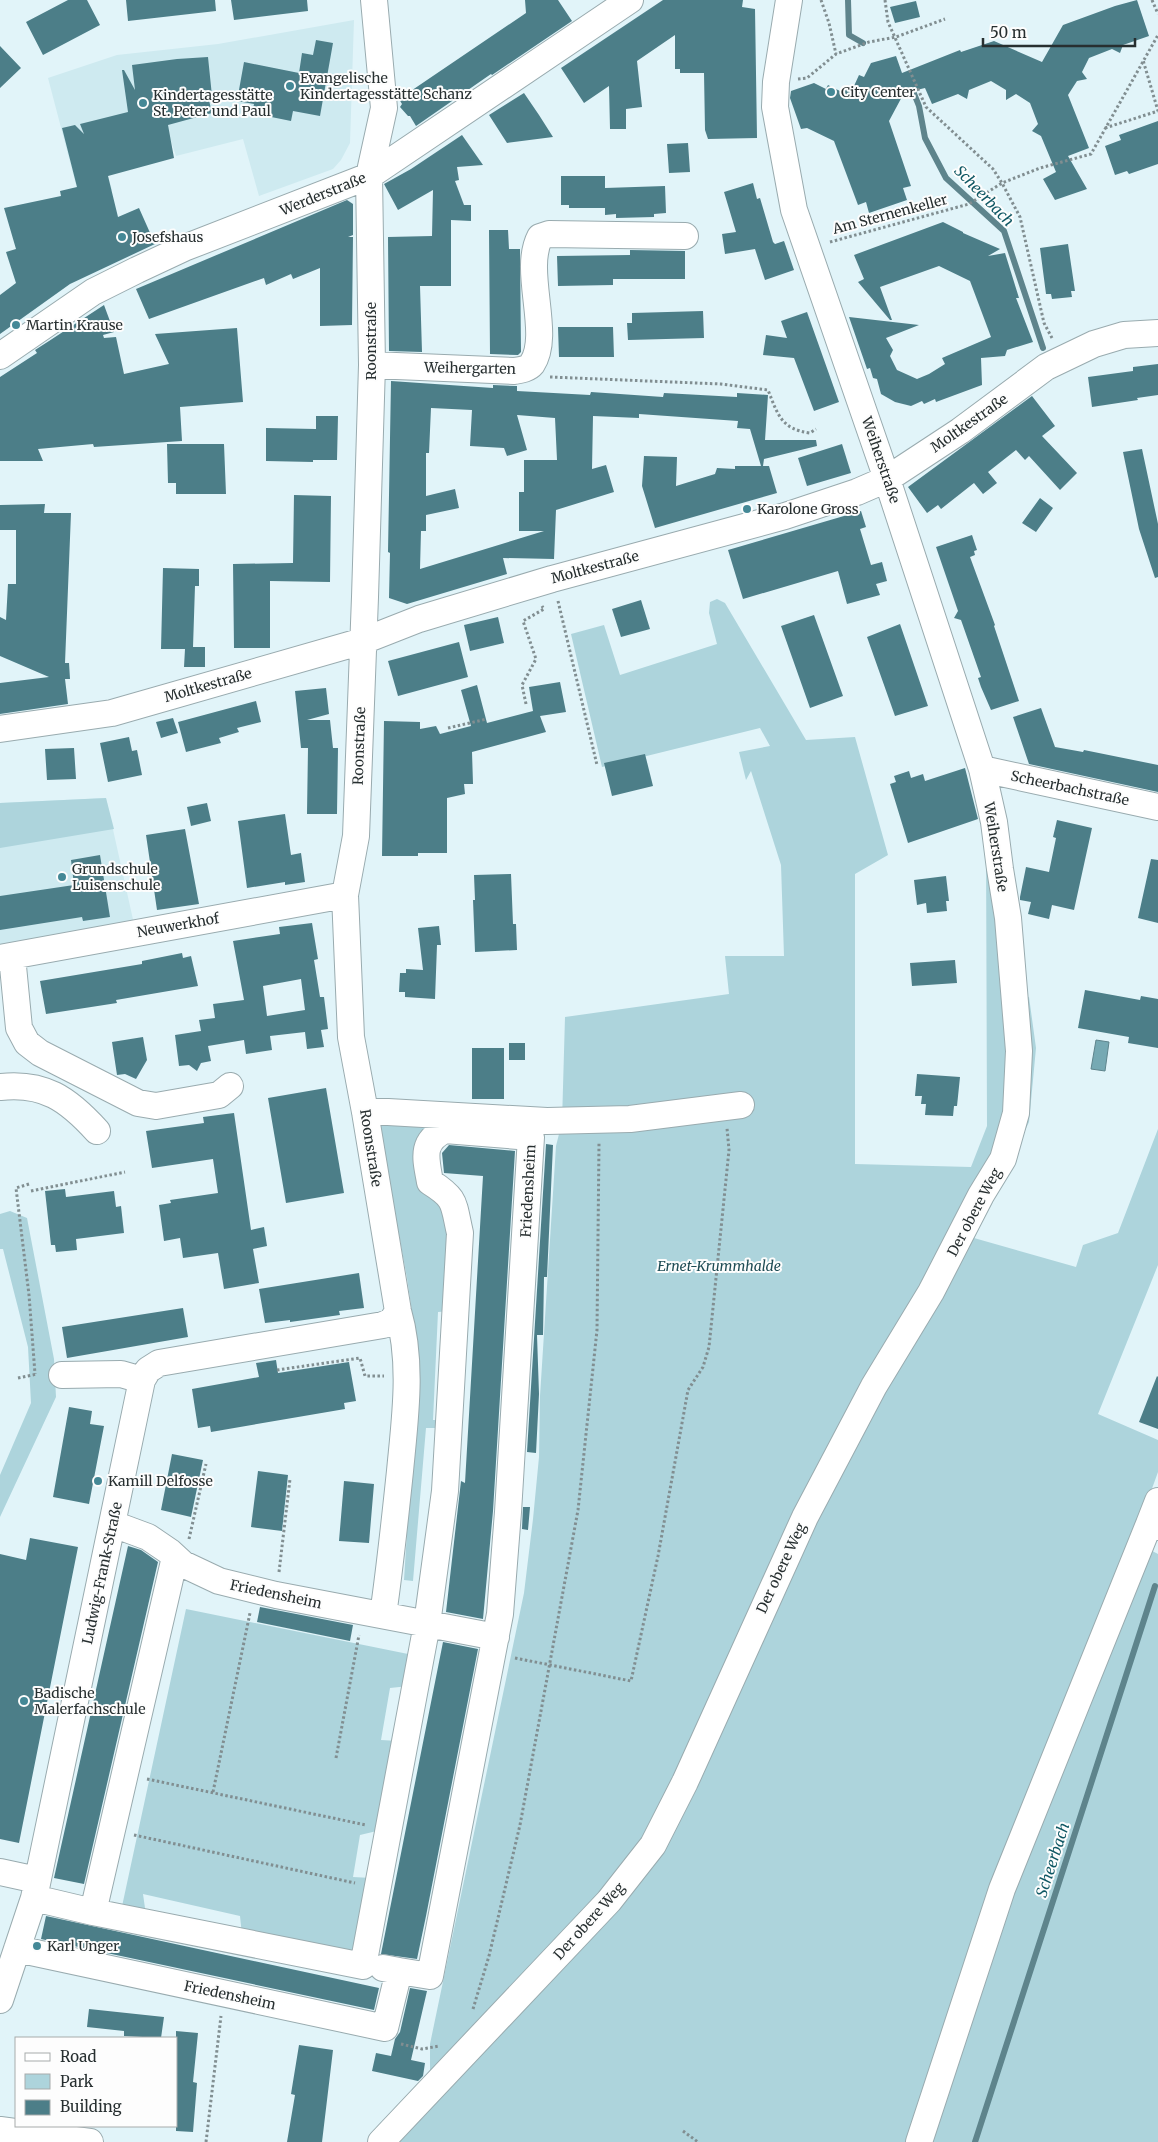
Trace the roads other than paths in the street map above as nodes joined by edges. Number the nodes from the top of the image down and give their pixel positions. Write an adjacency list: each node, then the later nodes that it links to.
1 (374, 0): 4 (street, Roonstraße)
2 (630, 0): 4 (street, Werderstraße)
3 (789, 0): 9 (street, Weiherstraße)
4 (369, 176): 7 (street, Werderstraße); 8 (street, Roonstraße)
5 (685, 236): 8 (street, Weihergarten)
6 (1158, 333): 9 (street, Moltkestraße)
7 (0, 356)
8 (372, 365): 10 (street, Roonstraße)
9 (888, 479): 10 (street, Moltkestraße); 12 (street, Weiherstraße)
10 (363, 640): 11 (street, Moltkestraße); 14 (street, Roonstraße)
11 (0, 729)
12 (982, 769): 13 (street, Scheerbachstraße); 15 (street, Weiherstraße)
13 (1158, 808)
14 (345, 895): 16 (street, Neuwerkhof); 20 (street, Roonstraße)
15 (1008, 918): 40 (street, Der obere Weg)
16 (6, 957): 17 (street, Neuwerkhof)
17 (230, 1086)
18 (0, 1087): 21 (street)
19 (731, 1106): 20 (street)
20 (365, 1112): 22 (street, Roonstraße)
21 (97, 1131)
22 (398, 1311): 24 (street); 28 (street)
23 (62, 1375): 24 (street)
24 (142, 1380): 26 (street, Ludwig-Frank-Straße)
25 (1155, 1517): 41 (street)
26 (113, 1524): 27 (street, Friedensheim); 32 (street, Ludwig-Frank-Straße)
27 (179, 1560): 28 (street, Friedensheim); 33 (street)
28 (373, 1614): 29 (street, Friedensheim)
29 (427, 1624): 30 (street, Friedensheim); 30 (street, Friedensheim); 35 (street, Friedensheim)
30 (496, 1637): 36 (street, Friedensheim)
31 (0, 1872): 32 (street, Friedensheim)
32 (36, 1889): 33 (street, Friedensheim); 34 (street, Ludwig-Frank-Straße)
33 (93, 1912): 35 (street, Friedensheim)
34 (17, 1949): 36 (street, Friedensheim); 37 (street, Ludwig-Frank-Straße)
35 (363, 1966): 36 (street, Friedensheim)
36 (399, 1971)
37 (0, 2000)
38 (0, 2130): 39 (street)
39 (90, 2142)
40 (381, 2142)
41 (919, 2142)

